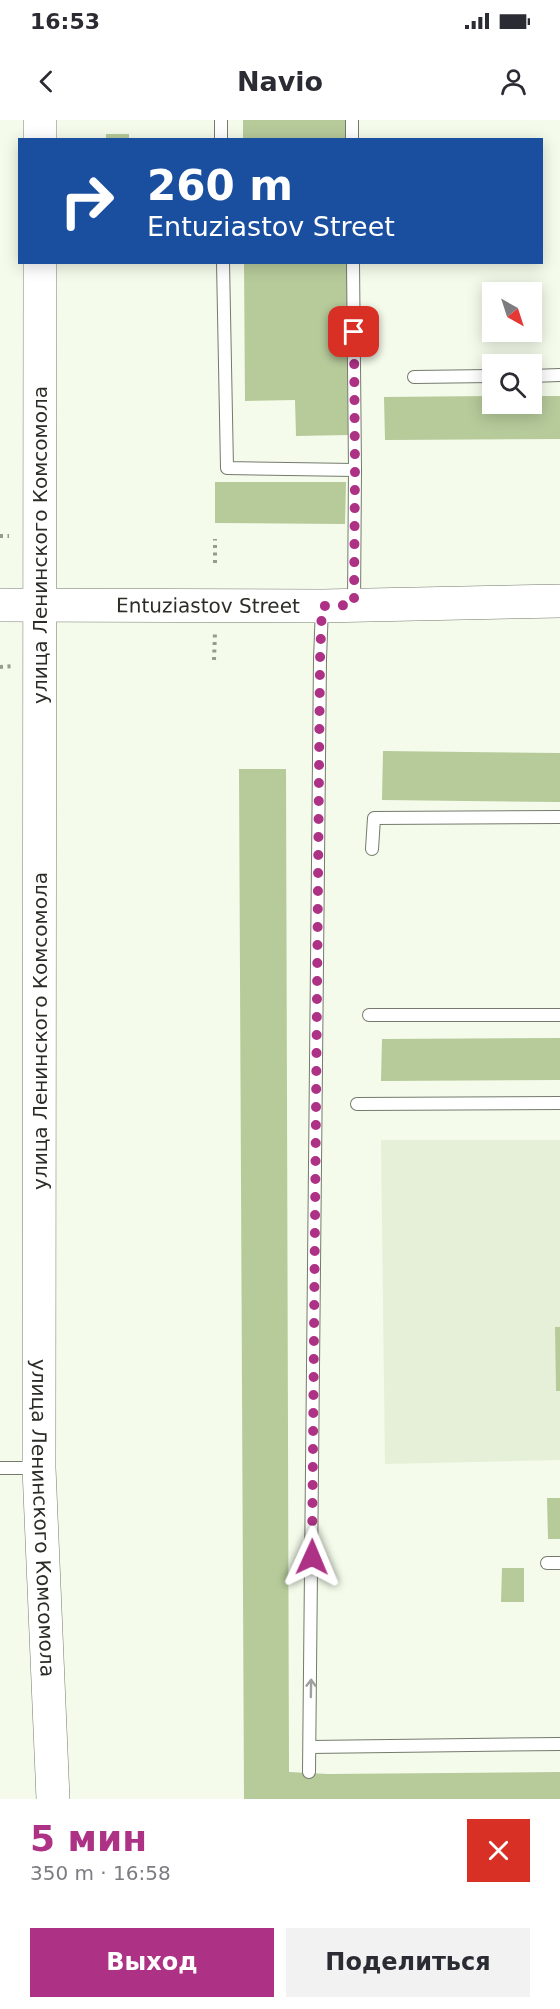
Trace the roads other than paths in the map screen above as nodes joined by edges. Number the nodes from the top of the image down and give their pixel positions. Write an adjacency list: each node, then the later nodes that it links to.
1 (40, 120): 4 (main road)
2 (220, 120): 5 (lane)
3 (352, 120): 6 (lane)
4 (40, 138)
5 (221, 138)
6 (352, 138)
7 (40, 264): 17 (main road, улица Ленинского Комсомола)
8 (223, 264): 14 (lane)
9 (353, 264): 14 (lane)
10 (560, 375): 12 (lane)
11 (482, 376): 13 (lane)
12 (542, 376)
13 (414, 377)
14 (355, 470): 18 (lane)
15 (560, 602): 18 (main road, Entuziastov Street)
16 (0, 605): 17 (main road, Entuziastov Street)
17 (40, 605): 18 (main road, Entuziastov Street); 26 (main road, улица Ленинского Комсомола)
18 (338, 605): 28 (lane, one-way to 18)
19 (560, 817): 20 (lane)
20 (372, 849)
21 (560, 1015): 22 (lane)
22 (369, 1016)
23 (560, 1103): 24 (lane)
24 (357, 1104)
25 (0, 1468): 26 (lane)
26 (39, 1468): 30 (main road, улица Ленинского Комсомола)
27 (560, 1744): 28 (lane)
28 (310, 1747): 29 (lane)
29 (309, 1772)
30 (52, 1799)

